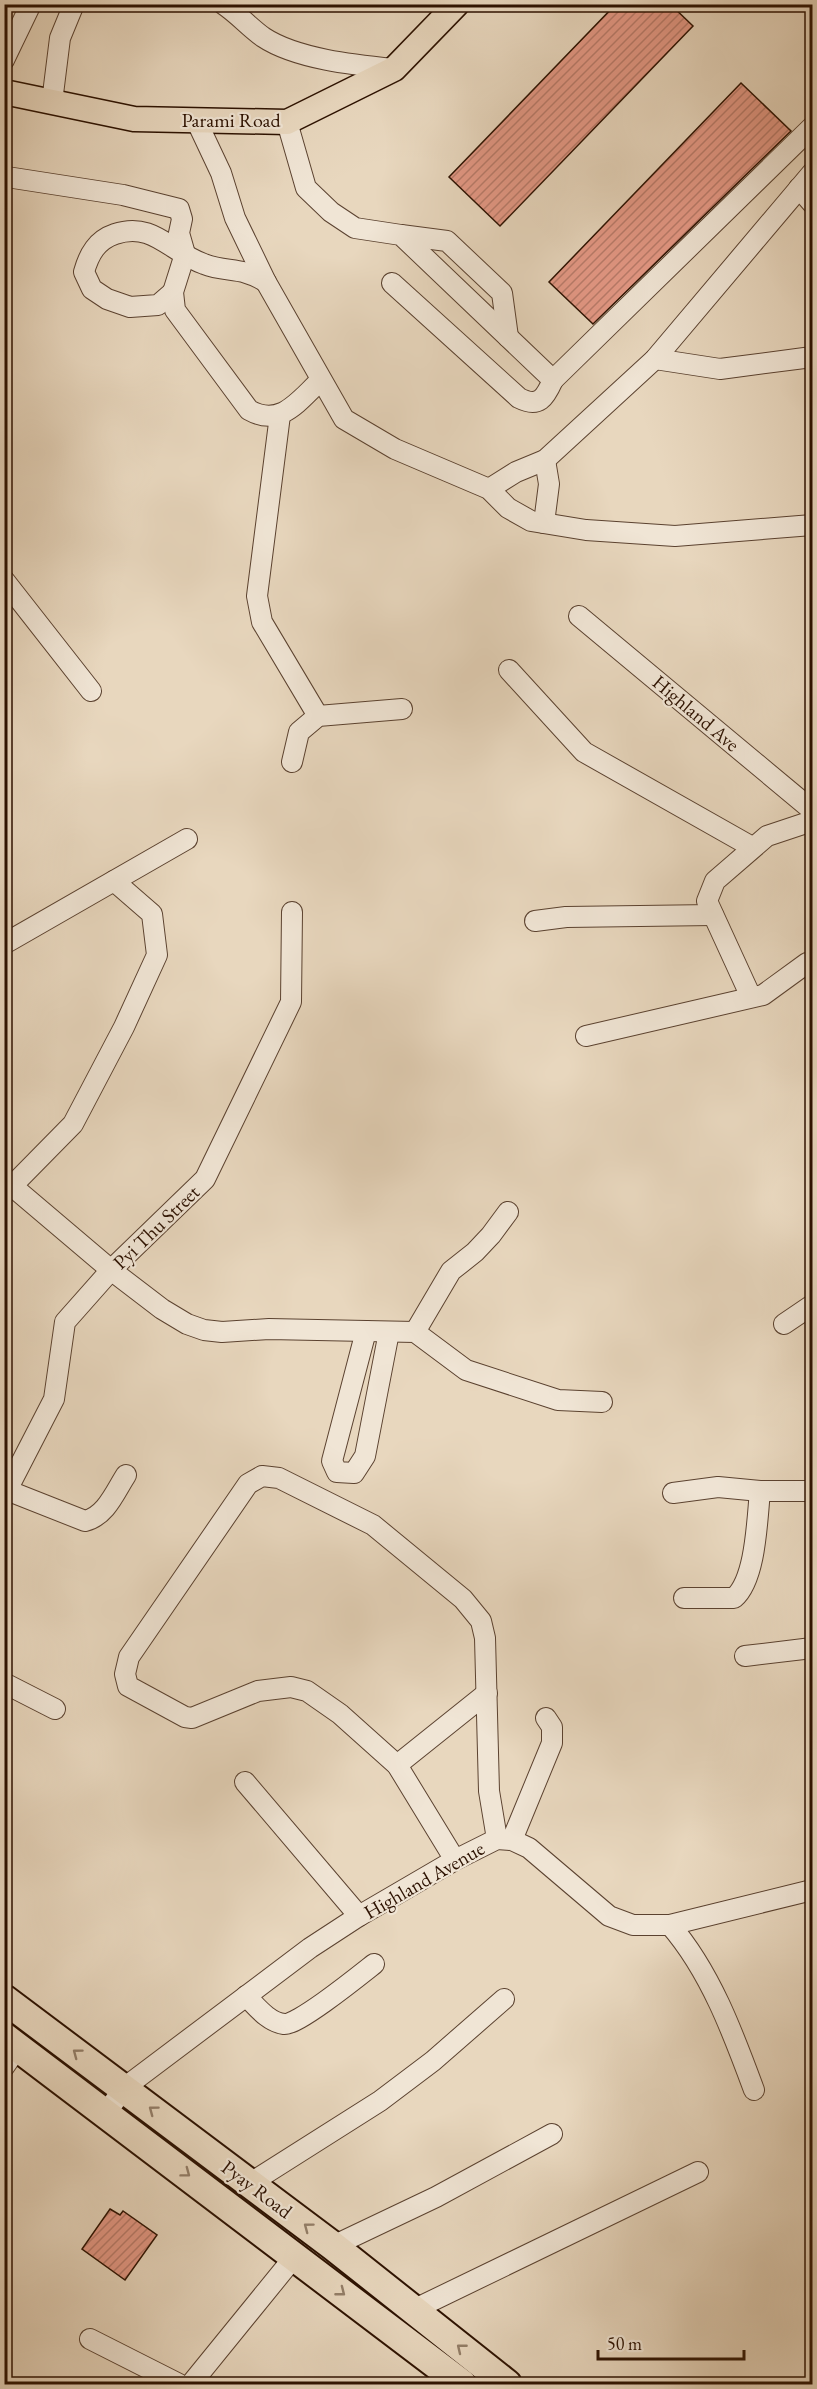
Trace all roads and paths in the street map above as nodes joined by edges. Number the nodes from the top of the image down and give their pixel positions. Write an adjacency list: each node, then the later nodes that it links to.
1 (31, 4): 5 (street)
2 (74, 4): 8 (street)
3 (223, 4): 6 (street)
4 (457, 4): 6 (main road, Parami Road)
5 (4, 60)
6 (394, 69): 10 (main road, Parami Road)
7 (4, 92): 8 (main road, Parami Road)
8 (52, 102): 9 (main road, Parami Road)
9 (196, 120): 10 (main road, Parami Road); 18 (street)
10 (287, 122): 16 (street)
11 (813, 127): 25 (street)
12 (813, 173): 14 (street)
13 (7, 177): 17 (street)
14 (799, 188): 15 (street); 23 (street)
15 (813, 203)
16 (401, 235): 21 (street); 21 (street)
17 (185, 254): 18 (street); 20 (street); 20 (street)
18 (266, 282): 24 (street)
19 (392, 282): 25 (street)
20 (172, 292): 26 (street)
21 (508, 337): 25 (street)
22 (813, 357): 23 (street)
23 (655, 359): 27 (street)
24 (321, 380): 26 (street); 28 (street)
25 (553, 380)
26 (280, 415): 36 (street)
27 (545, 460): 28 (street); 29 (street)
28 (489, 489): 29 (street)
29 (544, 523): 30 (street)
30 (813, 525)
31 (4, 580): 34 (street)
32 (579, 616): 38 (street, Highland Ave)
33 (509, 670): 41 (street)
34 (91, 691)
35 (402, 709): 36 (street)
36 (318, 716): 37 (street)
37 (292, 762)
38 (813, 810)
39 (813, 821): 41 (street)
40 (187, 839): 42 (street)
41 (752, 847): 43 (street)
42 (114, 881): 46 (street); 50 (street)
43 (710, 908): 45 (street); 48 (street)
44 (292, 912): 52 (street, Pyi Thu Street)
45 (535, 921)
46 (4, 944)
47 (813, 969): 48 (street)
48 (751, 997): 49 (street)
49 (586, 1036)
50 (8, 1185): 52 (street)
51 (508, 1212): 57 (street)
52 (111, 1270): 55 (street); 62 (street, Pyi Thu Street)
53 (813, 1305): 54 (street)
54 (784, 1324)
55 (366, 1331): 56 (street); 56 (street)
56 (389, 1332): 57 (street)
57 (415, 1332): 58 (street)
58 (602, 1402)
59 (126, 1475): 62 (street)
60 (760, 1491): 61 (street); 63 (street); 64 (street)
61 (813, 1491)
62 (7, 1493)
63 (673, 1493)
64 (684, 1598)
65 (813, 1648): 66 (street)
66 (745, 1656)
67 (4, 1683): 69 (street)
68 (487, 1693): 71 (street); 71 (street); 73 (street)
69 (55, 1709)
70 (546, 1718): 73 (street)
71 (397, 1765): 74 (street)
72 (245, 1782): 76 (street)
73 (504, 1839): 74 (street, Highland Avenue); 77 (street, Highland Avenue)
74 (455, 1860): 76 (street, Highland Avenue)
75 (813, 1890): 77 (street, Highland Avenue)
76 (359, 1916): 79 (street, Highland Avenue)
77 (670, 1925): 84 (street)
78 (374, 1964): 79 (street)
79 (246, 1996): 83 (street, Highland Avenue)
80 (4, 1999): 83 (highway, Pyay Road, one-way to 80)
81 (504, 1999): 88 (street)
82 (9, 2050): 85 (highway, Pyay Road)
83 (124, 2088): 85 (street, Highland Avenue); 88 (highway, Pyay Road, one-way to 83)
84 (754, 2090)
85 (106, 2113): 90 (highway, Pyay Road, one-way to 90)
86 (552, 2134): 89 (street)
87 (698, 2172): 91 (street)
88 (249, 2184): 89 (highway, Pyay Road, one-way to 88)
89 (333, 2246): 91 (highway, Pyay Road)
90 (295, 2256): 94 (street); 95 (highway, Pyay Road, one-way to 95)
91 (414, 2310): 96 (highway, Pyay Road, one-way to 91)
92 (90, 2339): 93 (street)
93 (179, 2385)
94 (191, 2385)
95 (462, 2385)
96 (507, 2385)

